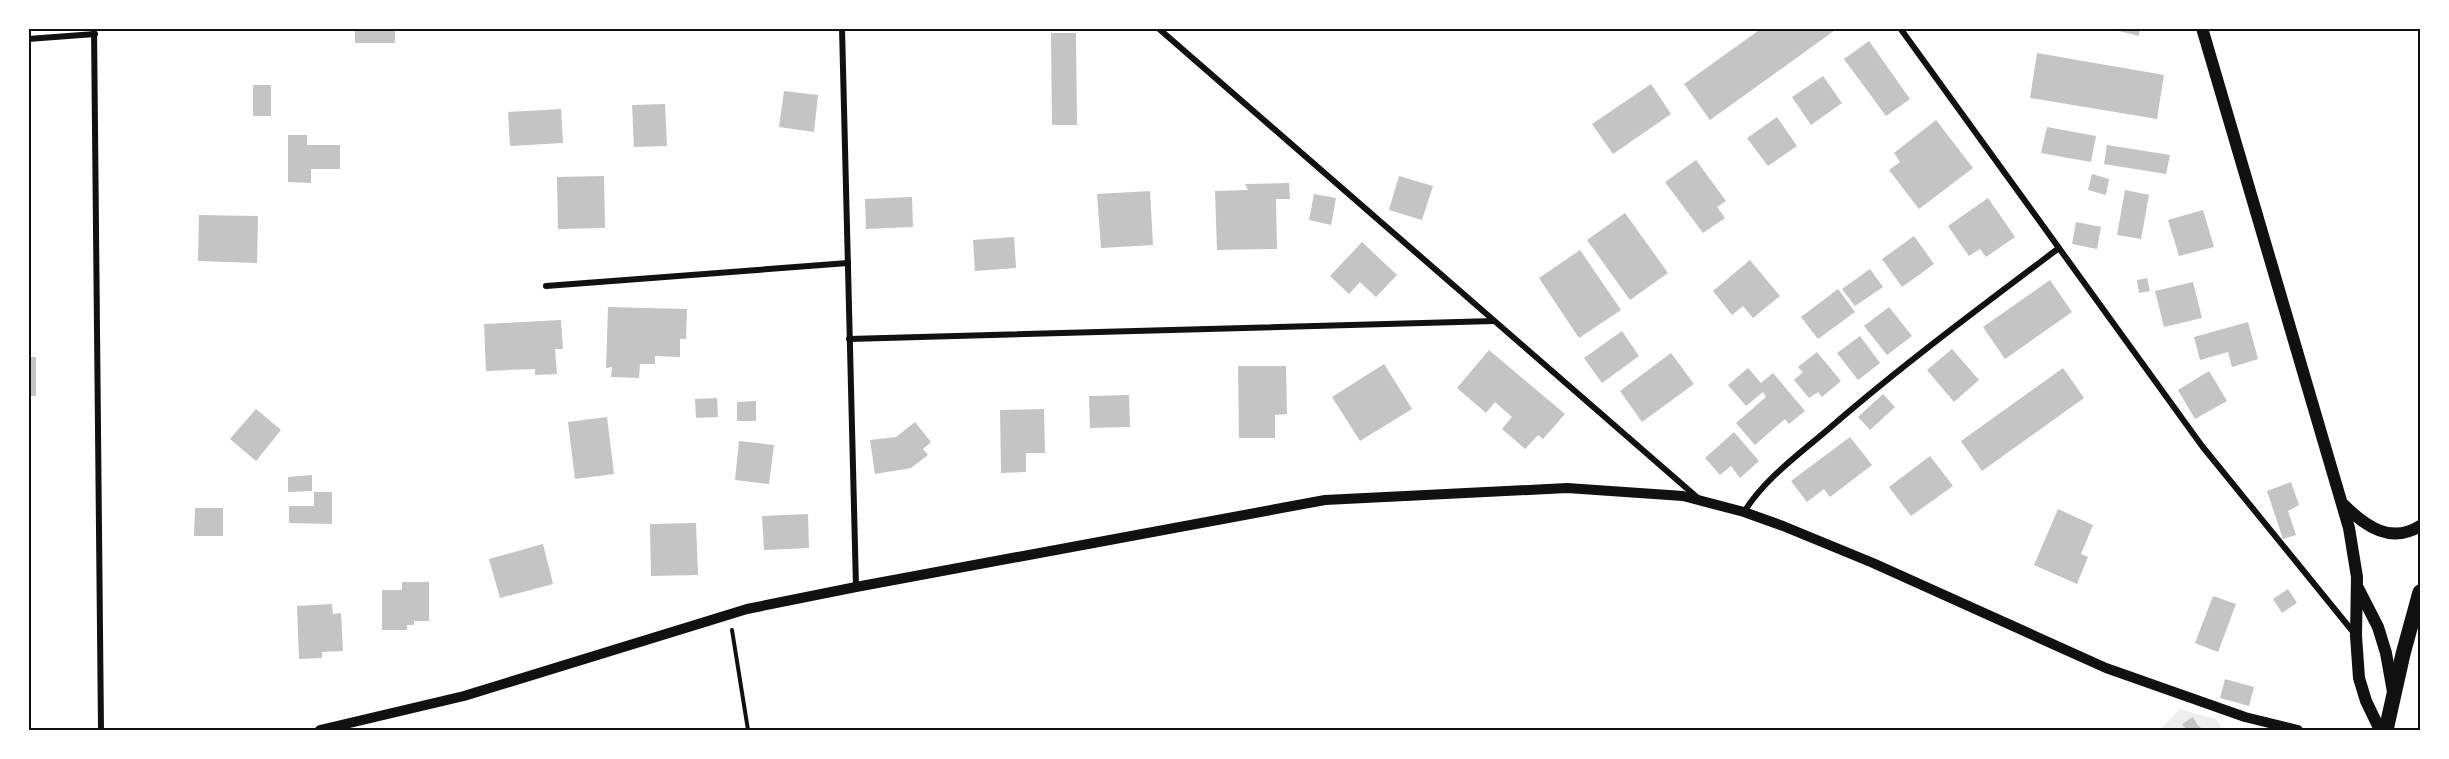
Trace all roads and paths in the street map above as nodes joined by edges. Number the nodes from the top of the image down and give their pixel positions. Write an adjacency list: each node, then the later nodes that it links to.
1 (842, 28): 8 (street)
2 (1158, 28): 10 (street)
3 (1900, 28): 7 (street)
4 (2202, 28): 13 (main road)
5 (94, 32): 6 (street); 22 (street)
6 (28, 39)
7 (2059, 248): 14 (street); 20 (street)
8 (848, 263): 9 (street); 11 (street)
9 (546, 286)
10 (1494, 321): 11 (street); 12 (street)
11 (849, 339): 16 (street)
12 (1700, 499): 14 (street); 16 (street)
13 (2342, 502): 15 (main road); 17 (main road)
14 (1744, 512): 25 (street)
15 (2421, 526)
16 (856, 587): 19 (street)
17 (2357, 587): 20 (main road); 21 (main road)
18 (2421, 592): 21 (main road)
19 (729, 614): 23 (street); 24 (path)
20 (2356, 636): 27 (main road)
21 (2394, 697): 28 (main road)
22 (102, 730)
23 (320, 730)
24 (748, 730)
25 (2286, 730): 26 (street)
26 (2298, 730)
27 (2380, 730)
28 (2386, 730)

